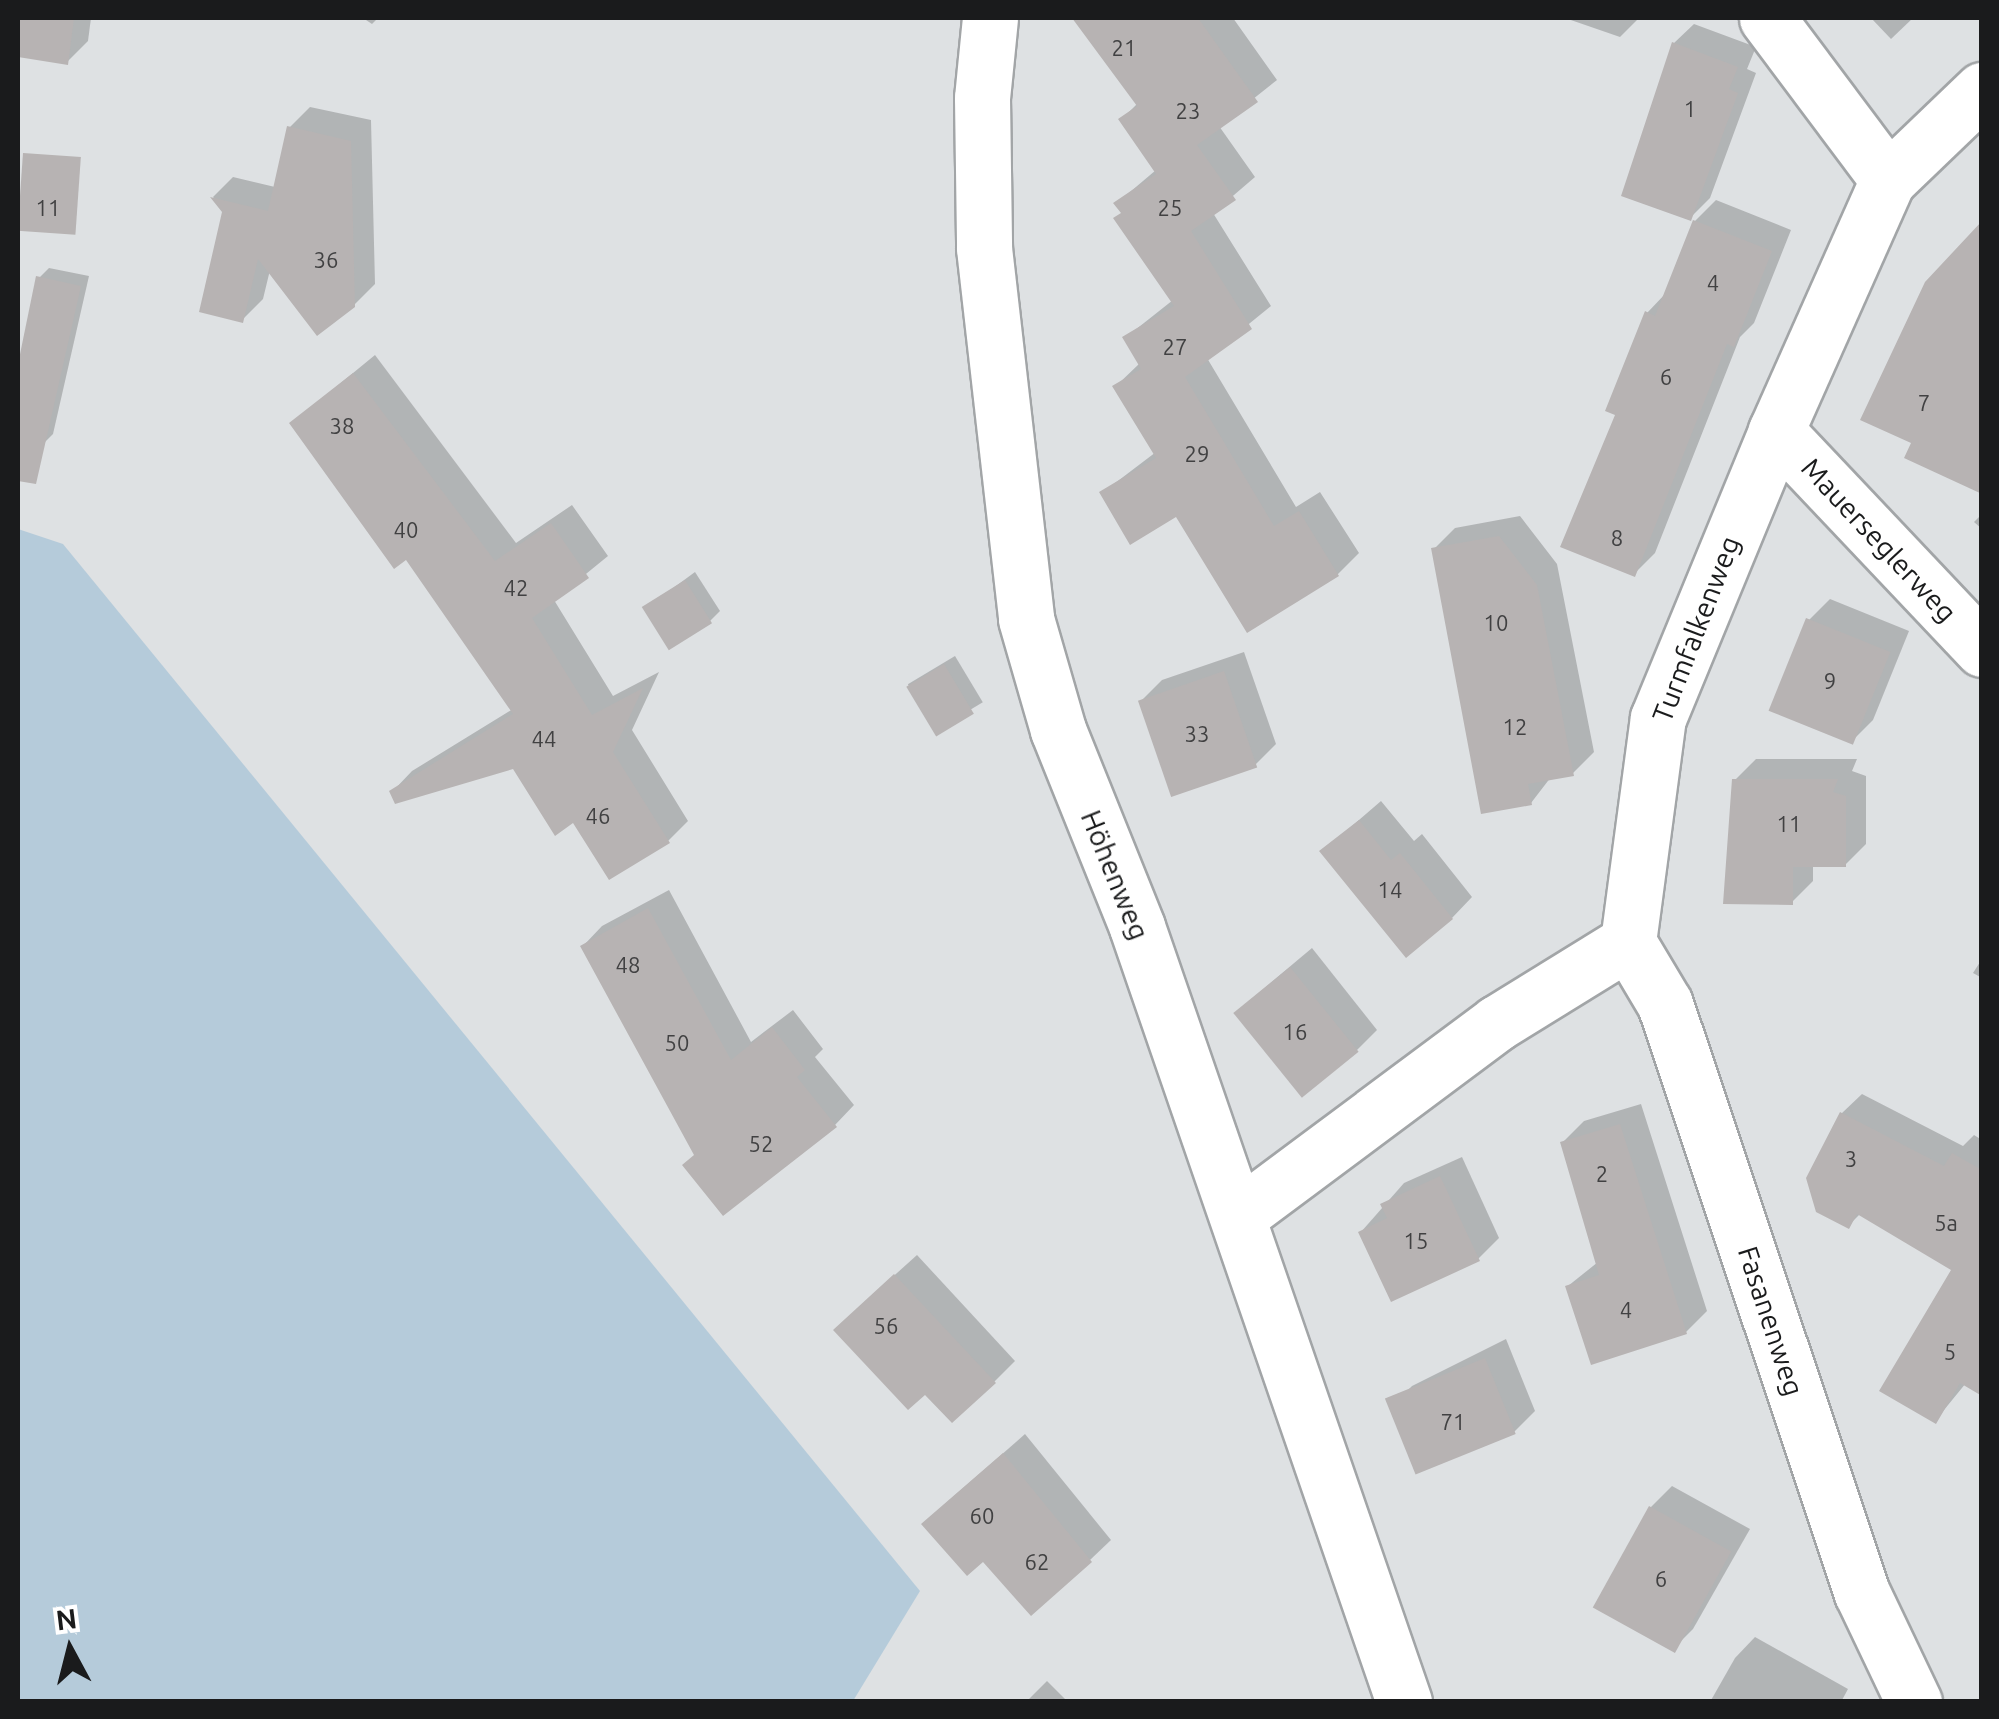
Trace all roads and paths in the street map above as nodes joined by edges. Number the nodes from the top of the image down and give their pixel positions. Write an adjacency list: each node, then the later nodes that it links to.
1 (990, 18): 8 (street, Höhenweg)
2 (1767, 18): 4 (street)
3 (1982, 90): 4 (street, Turmfalkenweg)
4 (1888, 180): 5 (street, Turmfalkenweg)
5 (1776, 431): 6 (street, Mauerseglerweg); 7 (street, Turmfalkenweg)
6 (1982, 649)
7 (1628, 942): 8 (street); 10 (street, Fasanenweg)
8 (1238, 1216): 9 (street, Höhenweg)
9 (1404, 1702)
10 (1914, 1702)

